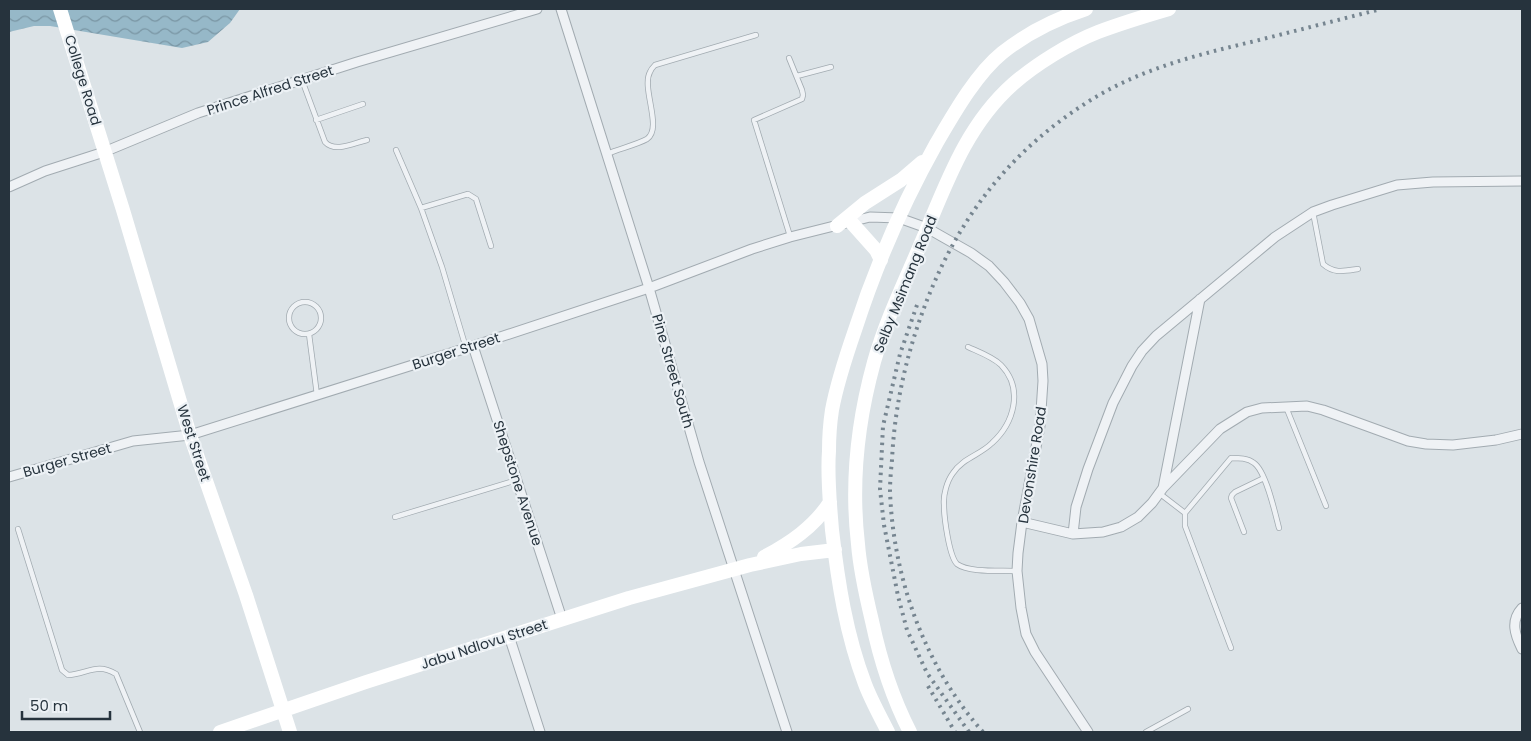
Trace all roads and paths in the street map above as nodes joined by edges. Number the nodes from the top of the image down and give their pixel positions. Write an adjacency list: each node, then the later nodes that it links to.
1 (60, 9): 15 (main road, College Road)
2 (537, 9): 10 (street, Prince Alfred Street)
3 (561, 9): 16 (street, Pine Street South)
4 (1086, 9): 17 (main road, Selby Msimang Road)
5 (1169, 9): 25 (main road, Selby Msimang Road)
6 (756, 35): 16 (lane)
7 (789, 58): 9 (lane)
8 (831, 67): 9 (lane)
9 (797, 76): 26 (lane)
10 (302, 80): 12 (lane); 15 (street, Prince Alfred Street)
11 (363, 104): 12 (lane)
12 (316, 120): 13 (lane)
13 (367, 140)
14 (396, 150): 20 (lane)
15 (104, 152): 19 (street, Prince Alfred Street); 38 (main road, West Street)
16 (606, 154): 30 (street, Pine Street South)
17 (930, 155): 22 (main road, Selby Msimang Road); 24 (main road)
18 (1522, 181): 21 (street)
19 (9, 187)
20 (421, 208): 27 (lane); 33 (lane)
21 (1313, 212): 29 (lane); 31 (street)
22 (899, 218): 23 (street, Burger Street); 25 (street, Devonshire Road); 28 (main road, Selby Msimang Road)
23 (851, 222): 24 (street, Burger Street); 28 (main road)
24 (837, 226): 26 (street, Burger Street)
25 (927, 228): 47 (street, Devonshire Road); 69 (main road, Selby Msimang Road)
26 (790, 237): 30 (street, Burger Street)
27 (491, 246)
28 (881, 260): 43 (main road, Selby Msimang Road)
29 (1358, 269)
30 (648, 288): 33 (street, Burger Street); 54 (street, Pine Street South)
31 (1200, 300): 42 (street); 51 (street)
32 (309, 334): 32 (lane); 35 (lane)
33 (469, 347): 35 (street, Burger Street); 41 (street, Shepstone Avenue)
34 (968, 347): 55 (lane)
35 (318, 395): 38 (street, Burger Street)
36 (1286, 406): 37 (street); 42 (street); 44 (lane)
37 (1522, 434)
38 (190, 435): 39 (street, Burger Street); 61 (main road, West Street)
39 (9, 477)
40 (1264, 478): 45 (lane); 48 (lane); 50 (lane)
41 (517, 480): 46 (lane); 57 (street, Shepstone Avenue)
42 (1161, 490): 45 (lane); 51 (street)
43 (830, 502): 52 (main road, Selby Msimang Road); 53 (main road, Jabu Ndlovu Street)
44 (1326, 506)
45 (1185, 513): 59 (lane)
46 (395, 516)
47 (1022, 522): 51 (street); 55 (street, Devonshire Road)
48 (1279, 528)
49 (18, 530): 63 (lane)
50 (1244, 532)
51 (1073, 534)
52 (834, 550): 53 (main road, Jabu Ndlovu Street); 68 (main road, Selby Msimang Road)
53 (750, 565): 54 (main road, Jabu Ndlovu Street)
54 (734, 570): 57 (main road, Jabu Ndlovu Street); 67 (street, Pine Street South)
55 (1017, 571): 70 (street, Devonshire Road)
56 (1522, 608): 60 (street)
57 (562, 619): 58 (main road, Jabu Ndlovu Street)
58 (509, 636): 61 (main road, Jabu Ndlovu Street); 66 (street)
59 (1231, 648)
60 (1522, 649)
61 (283, 710): 64 (main road, Jabu Ndlovu Street); 65 (main road, West Street)
62 (1188, 710): 71 (lane)
63 (140, 732)
64 (220, 732)
65 (290, 732)
66 (540, 732)
67 (787, 732)
68 (888, 732)
69 (910, 732)
70 (1088, 732)
71 (1146, 732)

